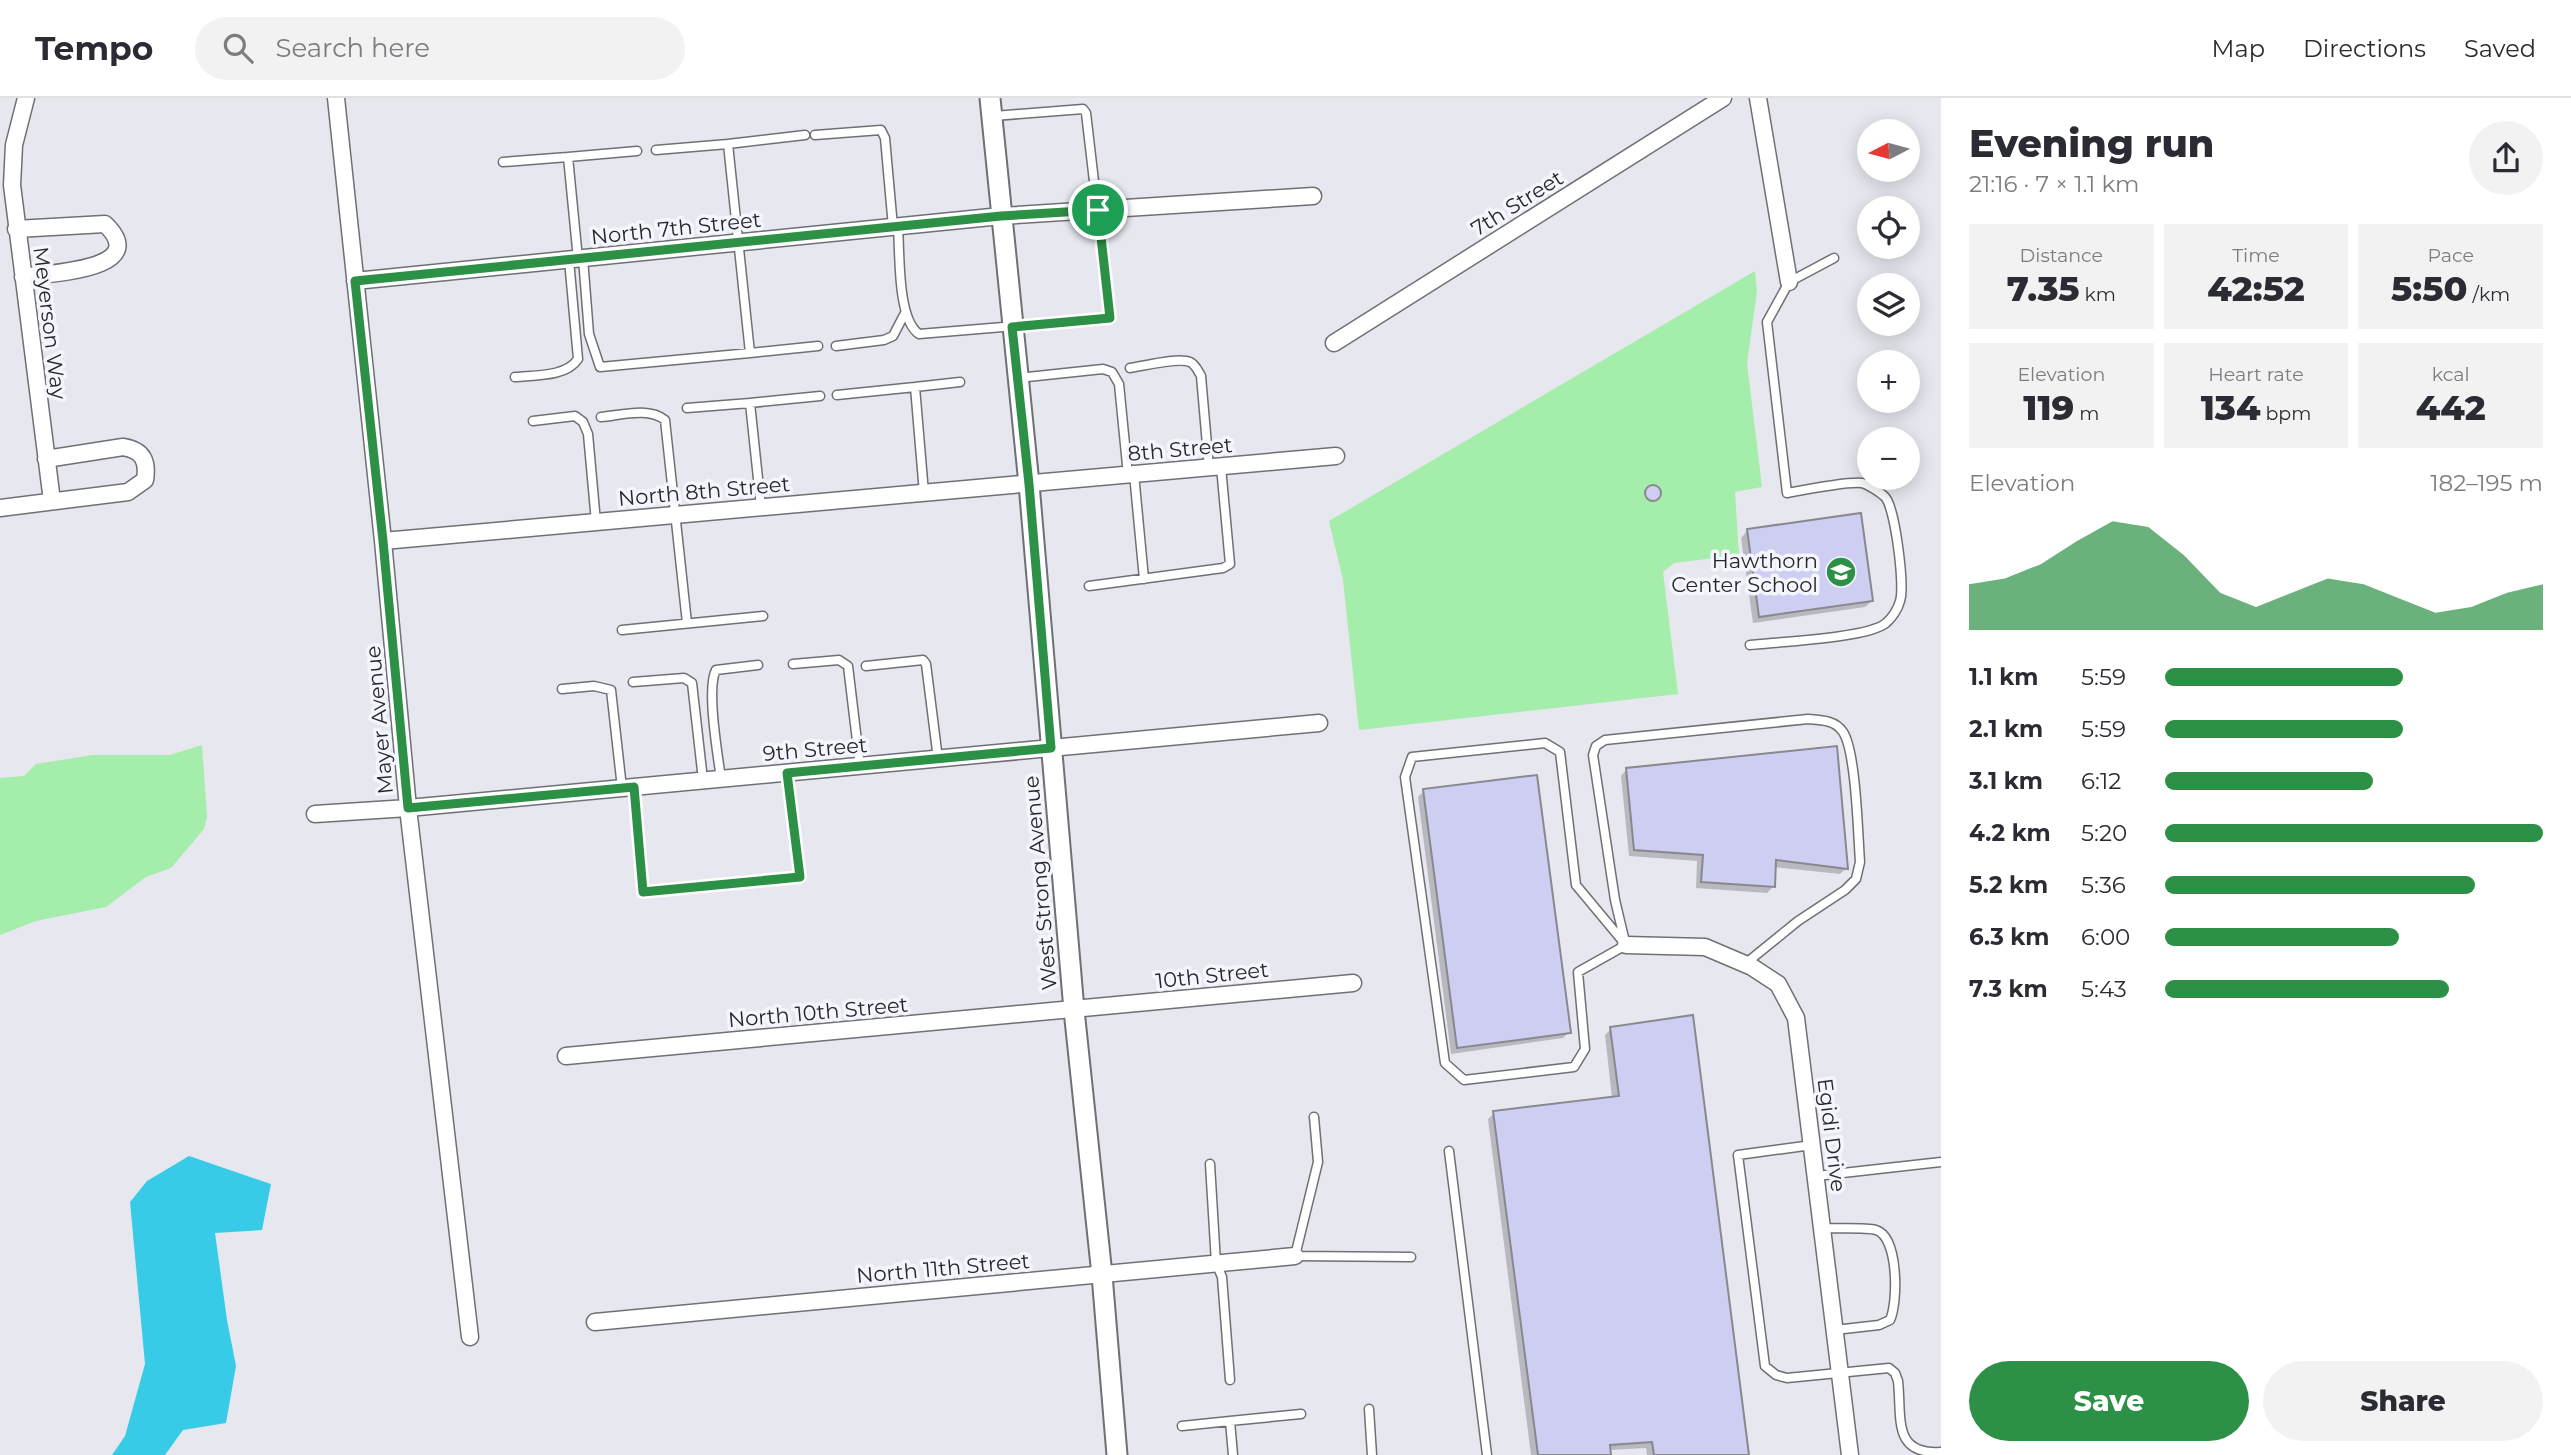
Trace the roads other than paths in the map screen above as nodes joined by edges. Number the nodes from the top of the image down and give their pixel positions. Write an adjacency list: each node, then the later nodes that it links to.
1 (26, 98): 17 (street, Meyerson Way)
2 (336, 98): 22 (street, Mayer Avenue)
3 (1723, 98): 26 (street, 7th Street)
4 (1758, 98): 23 (street)
5 (991, 107): 14 (lane); 15 (street, West Strong Avenue)
6 (805, 135): 8 (lane)
7 (815, 135): 16 (lane)
8 (727, 144): 9 (lane); 18 (lane)
9 (656, 150)
10 (637, 151): 11 (lane)
11 (568, 157): 12 (lane); 20 (lane)
12 (503, 162)
13 (1313, 196): 14 (street)
14 (1098, 210): 15 (street); 25 (lane)
15 (1001, 216): 16 (street, North 7th Street); 25 (street, West Strong Avenue)
16 (895, 227): 18 (street, North 7th Street); 24 (lane)
17 (16, 229): 21 (street, Meyerson Way); 21 (street)
18 (737, 243): 20 (street, North 7th Street); 29 (lane)
19 (1834, 258): 23 (lane)
20 (576, 259): 22 (street, North 7th Street); 29 (lane); 31 (lane)
21 (23, 276): 42 (street, Meyerson Way)
22 (355, 281): 52 (street, Mayer Avenue)
23 (1789, 282): 58 (lane)
24 (905, 313): 25 (lane); 28 (lane)
25 (1012, 327): 32 (street, West Strong Avenue)
26 (1334, 344)
27 (818, 346): 29 (lane)
28 (836, 346)
29 (750, 353)
30 (1130, 368): 43 (lane)
31 (516, 377)
32 (1017, 378): 44 (lane); 45 (street, West Strong Avenue)
33 (960, 382): 34 (lane)
34 (915, 387): 35 (lane); 46 (lane)
35 (837, 395)
36 (820, 396): 37 (lane)
37 (750, 403): 38 (lane); 49 (lane)
38 (687, 408)
39 (601, 416): 50 (lane)
40 (533, 421): 51 (lane)
41 (1336, 456): 43 (street, 8th Street)
42 (46, 458): 47 (street, Meyerson Way); 47 (street)
43 (1215, 467): 44 (street, 8th Street); 53 (lane)
44 (1131, 475): 45 (street, 8th Street); 53 (lane)
45 (1029, 484): 46 (street, North 8th Street); 65 (street, West Strong Avenue)
46 (924, 493): 49 (street, North 8th Street)
47 (52, 501): 48 (street)
48 (0, 508)
49 (761, 508): 50 (street, North 8th Street)
50 (676, 515): 51 (street, North 8th Street); 56 (lane)
51 (596, 522): 52 (street, North 8th Street)
52 (383, 541): 72 (street, Mayer Avenue)
53 (1144, 579): 54 (lane)
54 (1089, 586)
55 (763, 616): 56 (lane)
56 (687, 623): 57 (lane)
57 (622, 630)
58 (1750, 645)
59 (793, 663): 67 (lane)
60 (758, 666): 69 (lane)
61 (866, 666): 66 (lane)
62 (633, 682): 70 (lane)
63 (562, 689): 71 (lane)
64 (1319, 723): 65 (street, 9th Street)
65 (1051, 748): 66 (street, 9th Street); 77 (street, West Strong Avenue)
66 (938, 759): 67 (street, 9th Street)
67 (860, 766): 68 (street, 9th Street)
68 (787, 773): 69 (street, 9th Street); 71 (lane)
69 (721, 779): 70 (street, 9th Street)
70 (703, 780): 71 (street, 9th Street)
71 (628, 788): 72 (street, 9th Street)
72 (408, 808): 73 (street, 9th Street); 92 (street, Mayer Avenue)
73 (315, 814)
74 (1626, 945): 74 (lane); 75 (street, Egidi Drive); 75 (lane)
75 (1745, 964): 80 (street, Egidi Drive)
76 (1353, 982): 77 (street, 10th Street)
77 (1074, 1010): 78 (street, North 10th Street); 89 (street, West Strong Avenue)
78 (566, 1056)
79 (1314, 1117): 86 (lane)
80 (1812, 1144): 84 (street, Egidi Drive); 93 (lane)
81 (1449, 1150): 103 (lane)
82 (1941, 1162): 84 (lane)
83 (1210, 1164): 88 (lane)
84 (1815, 1176): 85 (street, Egidi Drive)
85 (1822, 1228): 91 (street, Egidi Drive); 91 (lane)
86 (1295, 1256): 87 (lane); 88 (street, North 11th Street)
87 (1411, 1257)
88 (1216, 1264): 89 (street, North 11th Street); 94 (lane)
89 (1102, 1275): 90 (street, North 11th Street); 100 (street, West Strong Avenue)
90 (594, 1322)
91 (1835, 1329): 93 (street, Egidi Drive)
92 (470, 1337)
93 (1840, 1372): 99 (lane); 104 (street, Egidi Drive)
94 (1230, 1380)
95 (1369, 1409): 102 (lane)
96 (1301, 1414): 97 (lane)
97 (1230, 1421): 98 (lane); 101 (lane)
98 (1182, 1426)
99 (1941, 1452)
100 (1117, 1455)
101 (1233, 1455)
102 (1372, 1455)
103 (1487, 1455)
104 (1850, 1455)

